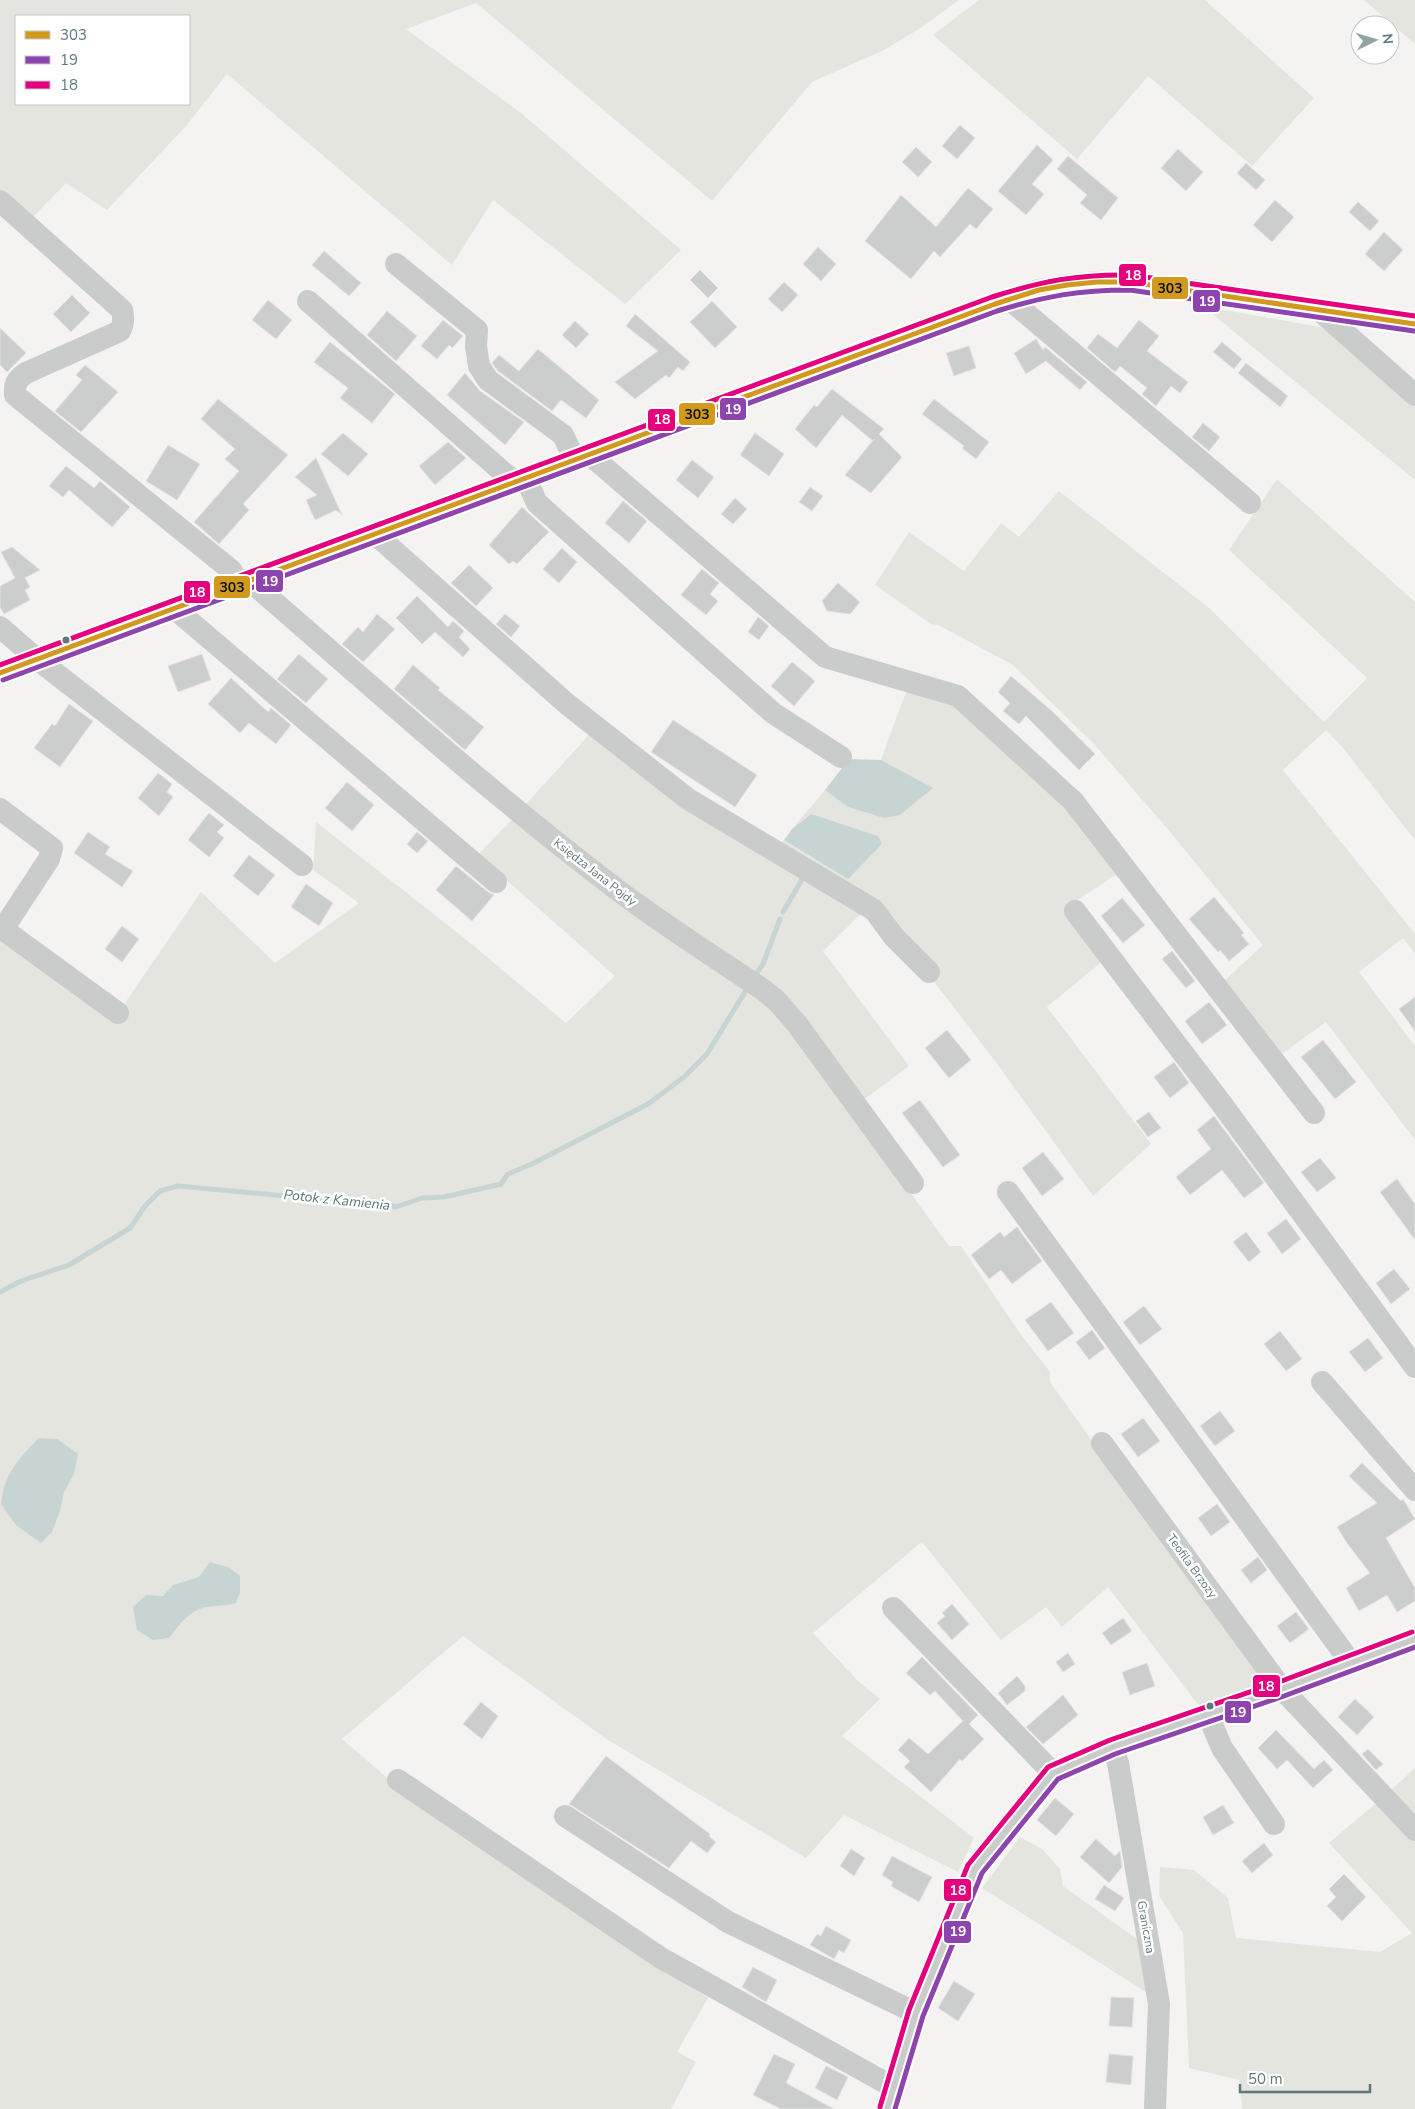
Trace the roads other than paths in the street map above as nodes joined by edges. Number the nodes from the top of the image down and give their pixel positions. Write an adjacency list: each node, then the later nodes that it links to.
1 (0, 202): 7 (street)
2 (396, 264): 9 (street)
3 (1009, 299): 5 (street); 9 (street); 11 (street)
4 (308, 301): 10 (street)
5 (1318, 309): 6 (street); 8 (street)
6 (1415, 324)
7 (8, 388): 13 (street, Księdza Jana Pojdy)
8 (1415, 395)
9 (583, 458): 10 (street); 25 (street)
10 (521, 480): 12 (street); 18 (street)
11 (1250, 503)
12 (375, 534): 13 (street); 23 (street)
13 (245, 583): 14 (street); 26 (street, Księdza Jana Pojdy)
14 (176, 609): 16 (street); 21 (street)
15 (0, 627): 16 (street)
16 (37, 659): 17 (street); 20 (street)
17 (0, 673)
18 (841, 757)
19 (0, 809): 24 (street)
20 (302, 865)
21 (496, 882)
22 (1075, 911): 28 (street)
23 (929, 972)
24 (118, 1013)
25 (1314, 1113)
26 (912, 1184)
27 (1008, 1192): 34 (street)
28 (1415, 1367)
29 (1322, 1382): 31 (street)
30 (1102, 1443): 35 (street, Teofila Brzozy)
31 (1415, 1490)
32 (893, 1608): 38 (street)
33 (1415, 1639): 34 (street)
34 (1351, 1663): 35 (street)
35 (1282, 1689): 36 (street); 42 (street, Teofila Brzozy)
36 (1208, 1715): 37 (street); 41 (street)
37 (1112, 1747): 38 (street); 46 (street, Graniczna)
38 (1053, 1774): 43 (street)
39 (398, 1780): 44 (street)
40 (565, 1816): 43 (street)
41 (1274, 1824)
42 (1415, 1830)
43 (916, 2013): 44 (street)
44 (893, 2087): 45 (street)
45 (886, 2109)
46 (1155, 2109)

